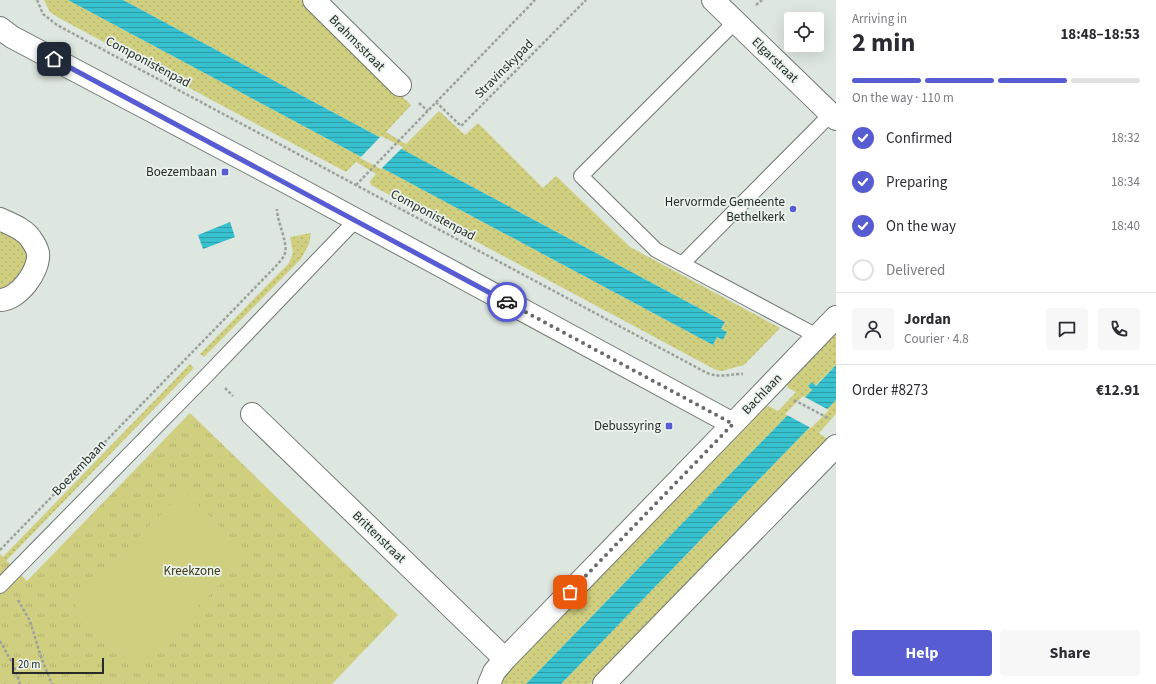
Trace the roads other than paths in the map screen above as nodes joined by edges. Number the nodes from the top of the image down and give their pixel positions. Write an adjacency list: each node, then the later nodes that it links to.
1 (314, 0): 5 (street, Brahmsstraat)
2 (713, 0): 3 (street, Elgarstraat)
3 (735, 22): 6 (street, Elgarstraat); 9 (lane)
4 (0, 28): 8 (street, Bachlaan)
5 (400, 85)
6 (833, 117): 9 (lane)
7 (0, 219): 10 (street)
8 (356, 220): 14 (street, Bachlaan); 17 (lane, Boezembaan)
9 (682, 264): 12 (lane)
10 (0, 300)
11 (836, 317): 12 (street, Bachlaan)
12 (817, 336): 14 (street, Bachlaan)
13 (252, 414): 18 (street, Brittenstraat)
14 (733, 424): 18 (street)
15 (836, 446): 16 (street)
16 (828, 468): 20 (street)
17 (1, 584)
18 (505, 659): 19 (street)
19 (489, 684)
20 (604, 684)

